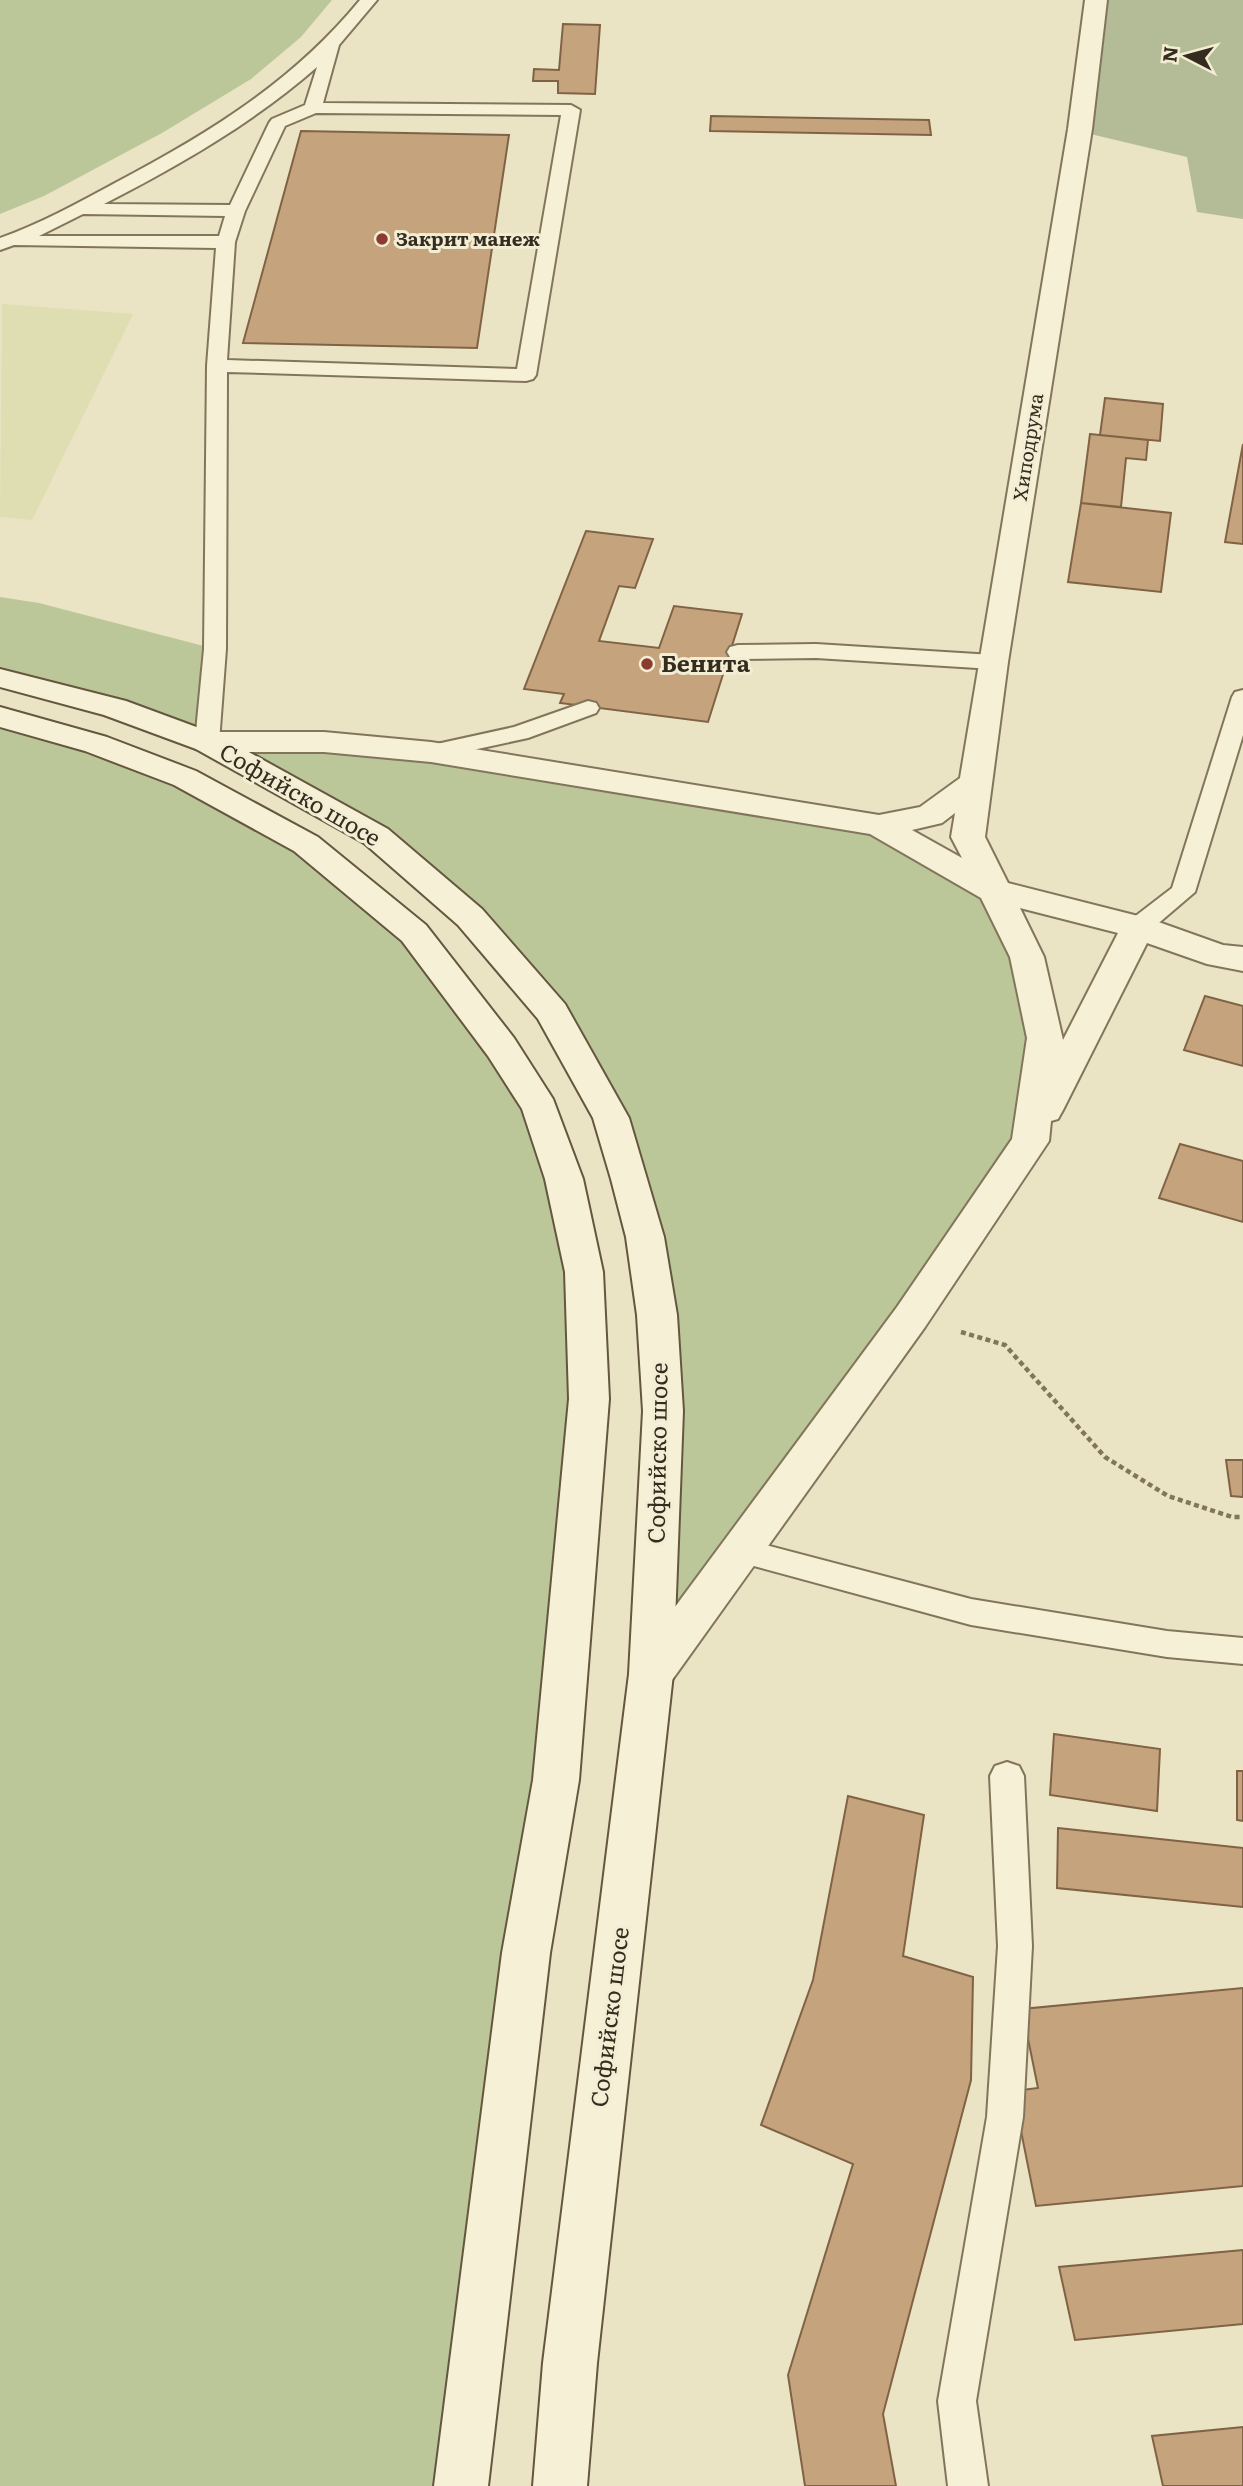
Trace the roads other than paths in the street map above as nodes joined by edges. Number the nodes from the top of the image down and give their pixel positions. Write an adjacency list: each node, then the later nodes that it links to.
1 (369, 0): 3 (lane)
2 (1096, 0): 11 (street, Хиподрума)
3 (332, 47): 4 (lane); 5 (lane)
4 (313, 108): 6 (lane); 9 (lane)
5 (79, 209): 6 (lane); 7 (lane)
6 (236, 211): 8 (lane)
7 (6, 242): 8 (lane)
8 (226, 242): 9 (lane)
9 (217, 366): 16 (lane)
10 (738, 652): 11 (lane)
11 (993, 662): 18 (street, Хиподрума)
12 (0, 678): 16 (street, Софийско шосе)
13 (1243, 697): 21 (lane)
14 (588, 708): 17 (lane)
15 (0, 717): 28 (street, Софийско шосе)
16 (208, 742): 17 (street); 26 (street, Софийско шосе)
17 (432, 752): 19 (street)
18 (974, 783): 19 (street); 20 (street, Хиподрума)
19 (879, 825): 20 (street)
20 (992, 890): 21 (street); 23 (street, Хиподрума)
21 (1138, 927): 22 (street); 23 (street)
22 (1243, 959)
23 (1030, 1141): 24 (street)
24 (739, 1550): 25 (lane); 26 (street)
25 (1243, 1651)
26 (651, 1674): 29 (street, Софийско шосе)
27 (1007, 1776): 30 (lane)
28 (461, 2486)
29 (560, 2486)
30 (968, 2486)

